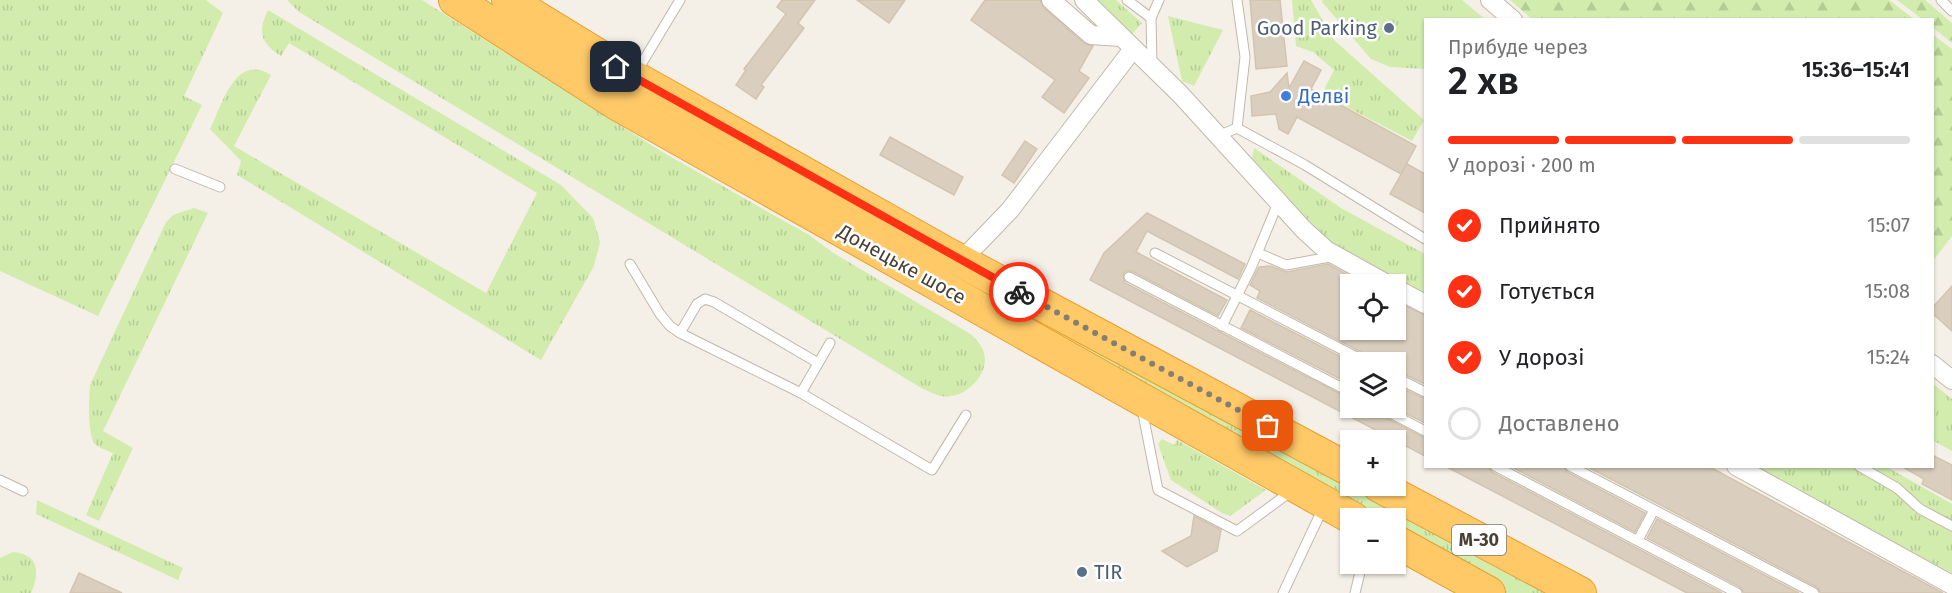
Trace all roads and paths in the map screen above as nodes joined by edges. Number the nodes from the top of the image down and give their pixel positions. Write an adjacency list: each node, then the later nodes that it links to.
1 (455, 0): 44 (highway, Донецьке шосе)
2 (508, 0): 16 (highway, Донецьке шосе)
3 (680, 0): 16 (lane)
4 (1051, 0): 14 (street)
5 (1084, 0): 14 (street)
6 (1127, 0): 12 (lane)
7 (1159, 0): 12 (lane)
8 (1238, 0): 17 (lane)
9 (1490, 0): 13 (street)
10 (1941, 0): 11 (lane)
11 (1952, 11)
12 (1151, 18): 15 (lane)
13 (1511, 18)
14 (1127, 43): 15 (street); 26 (street)
15 (1152, 66): 18 (street)
16 (634, 77): 26 (highway, Донецьке шосе)
17 (1237, 128): 18 (lane); 22 (lane)
18 (1218, 136): 21 (street)
19 (175, 169): 20 (lane)
20 (220, 187)
21 (1278, 203): 24 (lane); 25 (street)
22 (1424, 238)
23 (1155, 253): 31 (lane)
24 (1258, 253): 25 (lane); 31 (lane)
25 (1337, 256): 28 (street)
26 (961, 261): 48 (highway, Донецьке шосе)
27 (630, 264): 34 (lane)
28 (1369, 274)
29 (1129, 277): 33 (lane)
30 (1406, 294): 32 (street)
31 (1236, 296): 33 (lane); 36 (lane)
32 (1424, 303)
33 (1222, 326): 41 (lane)
34 (680, 333): 37 (lane); 43 (lane)
35 (830, 342): 37 (lane)
36 (1346, 352)
37 (818, 363): 43 (lane)
38 (1934, 366): 39 (street)
39 (1952, 380)
40 (1406, 382): 42 (lane)
41 (1340, 387)
42 (1424, 392)
43 (801, 393): 45 (lane)
44 (1139, 398): 54 (highway, Донецьке шосе); 54 (lane)
45 (966, 415)
46 (1400, 418): 47 (lane)
47 (1424, 430)
48 (1340, 465)
49 (1499, 468): 61 (lane)
50 (1574, 468): 58 (lane)
51 (1740, 468): 64 (street)
52 (1863, 468): 60 (lane)
53 (0, 480): 55 (lane)
54 (1297, 488): 57 (highway, Донецьке шосе)
55 (23, 491)
56 (1398, 496): 68 (highway, М-30)
57 (1326, 503): 59 (highway, Донецьке шосе); 65 (lane)
58 (1654, 510): 61 (lane); 70 (lane)
59 (1340, 511)
60 (1952, 526)
61 (1638, 540): 69 (lane)
62 (1406, 547): 67 (highway, М-30)
63 (1360, 574): 66 (lane)
64 (1952, 585)
65 (1283, 593)
66 (1355, 593)
67 (1489, 593)
68 (1580, 593)
69 (1737, 593)
70 (1814, 593)

